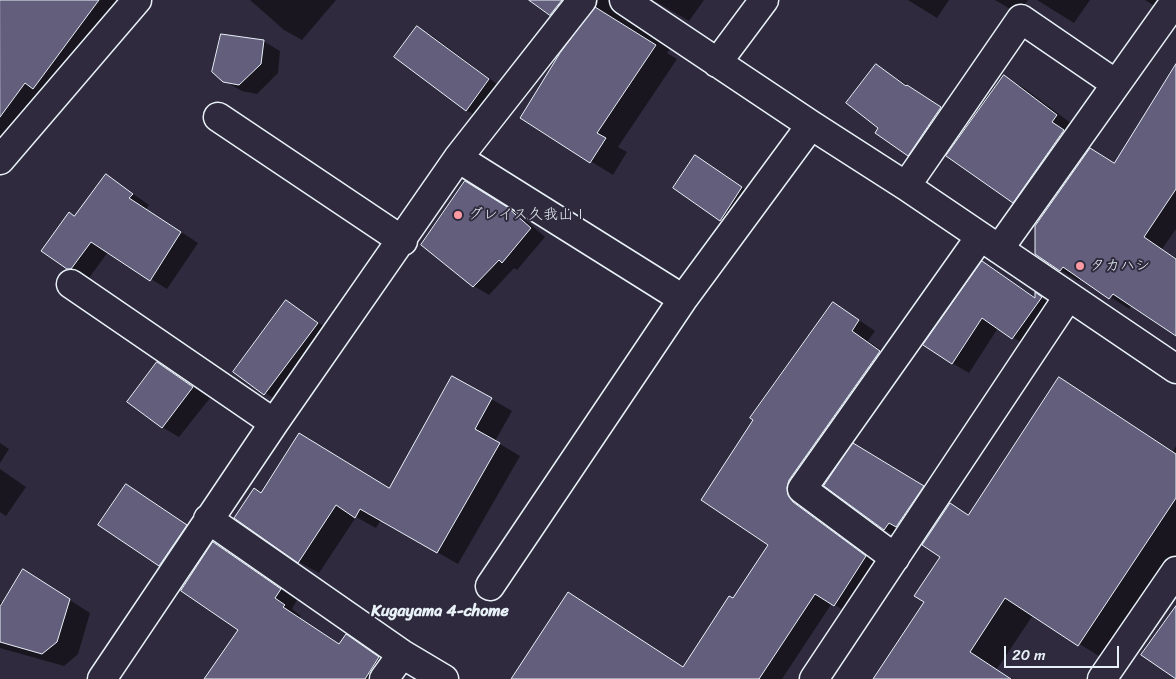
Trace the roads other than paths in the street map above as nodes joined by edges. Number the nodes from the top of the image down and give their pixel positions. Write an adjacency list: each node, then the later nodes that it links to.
1 (137, 0): 11 (street)
2 (582, 0): 10 (street)
3 (624, 0): 6 (street)
4 (764, 0): 6 (street)
5 (1176, 0): 7 (street)
6 (717, 63): 9 (street)
7 (1116, 84): 12 (street); 14 (street)
8 (218, 117): 13 (street)
9 (811, 126): 12 (street); 17 (street)
10 (458, 158): 13 (street); 17 (street)
11 (0, 160)
12 (906, 186): 14 (street)
13 (402, 241): 19 (street)
14 (990, 243): 16 (street); 21 (street)
15 (71, 284): 19 (street)
16 (1068, 297): 18 (street); 21 (street)
17 (683, 299): 23 (street)
18 (1176, 369)
19 (274, 423): 20 (street)
20 (208, 520): 24 (street); 25 (street)
21 (894, 558): 28 (street)
22 (1176, 571): 29 (street)
23 (490, 586)
24 (402, 654): 26 (street); 27 (street)
25 (102, 679)
26 (384, 679)
27 (444, 679)
28 (814, 679)
29 (1102, 679)

